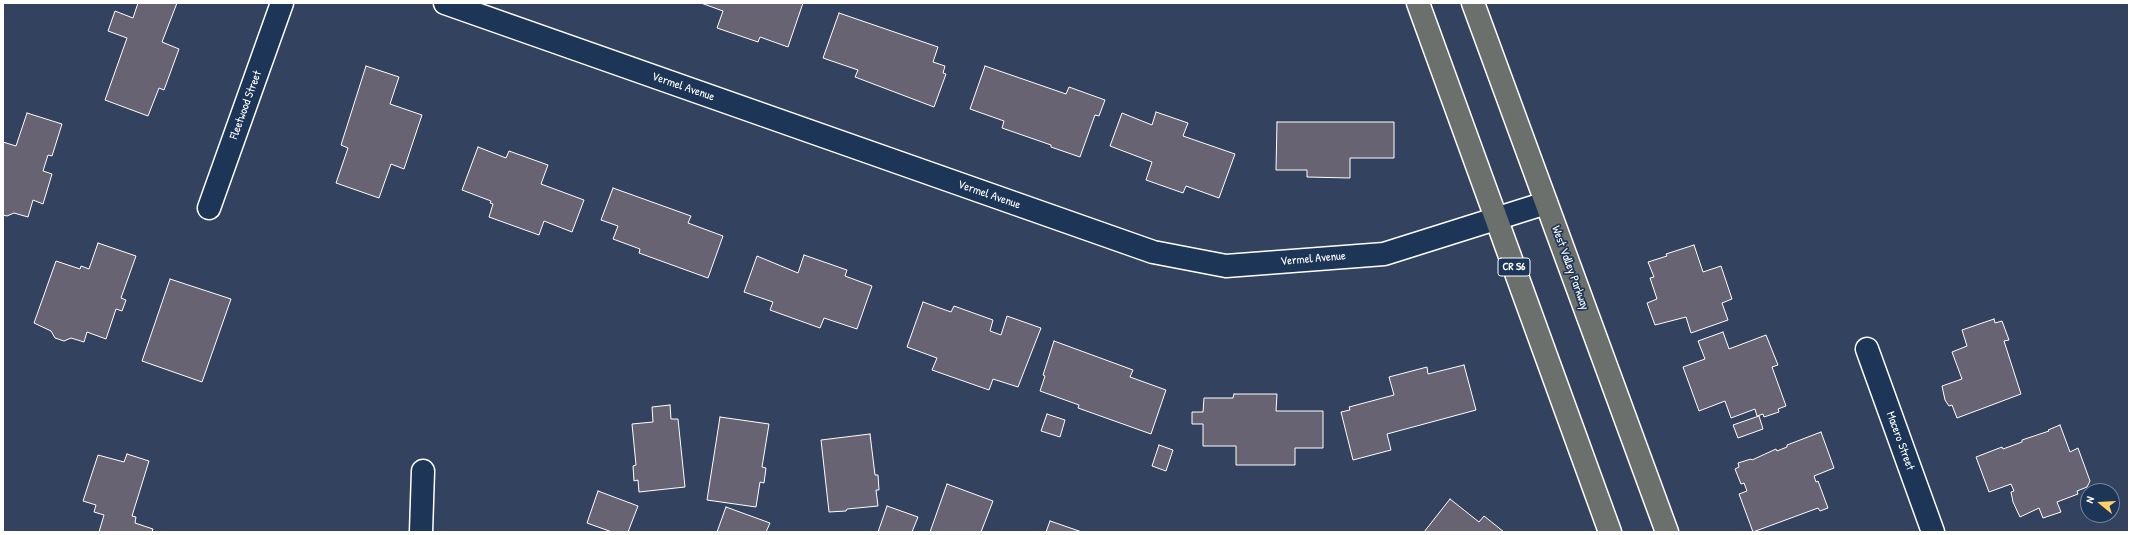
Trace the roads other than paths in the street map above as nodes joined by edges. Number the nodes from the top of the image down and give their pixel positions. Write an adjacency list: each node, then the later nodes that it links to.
1 (282, 3): 6 (street, Fleetwood Street)
2 (444, 3): 7 (street, Vermel Avenue)
3 (1418, 3): 7 (main road, CR S6)
4 (1473, 3): 5 (main road, West Valley Parkway)
5 (1546, 203): 7 (street, Vermel Avenue); 12 (main road, West Valley Parkway)
6 (209, 208)
7 (1496, 218): 11 (main road, CR S6)
8 (1866, 349): 13 (street, Macero Street)
9 (424, 471): 10 (street)
10 (421, 532)
11 (1610, 532)
12 (1667, 532)
13 (1933, 532)

